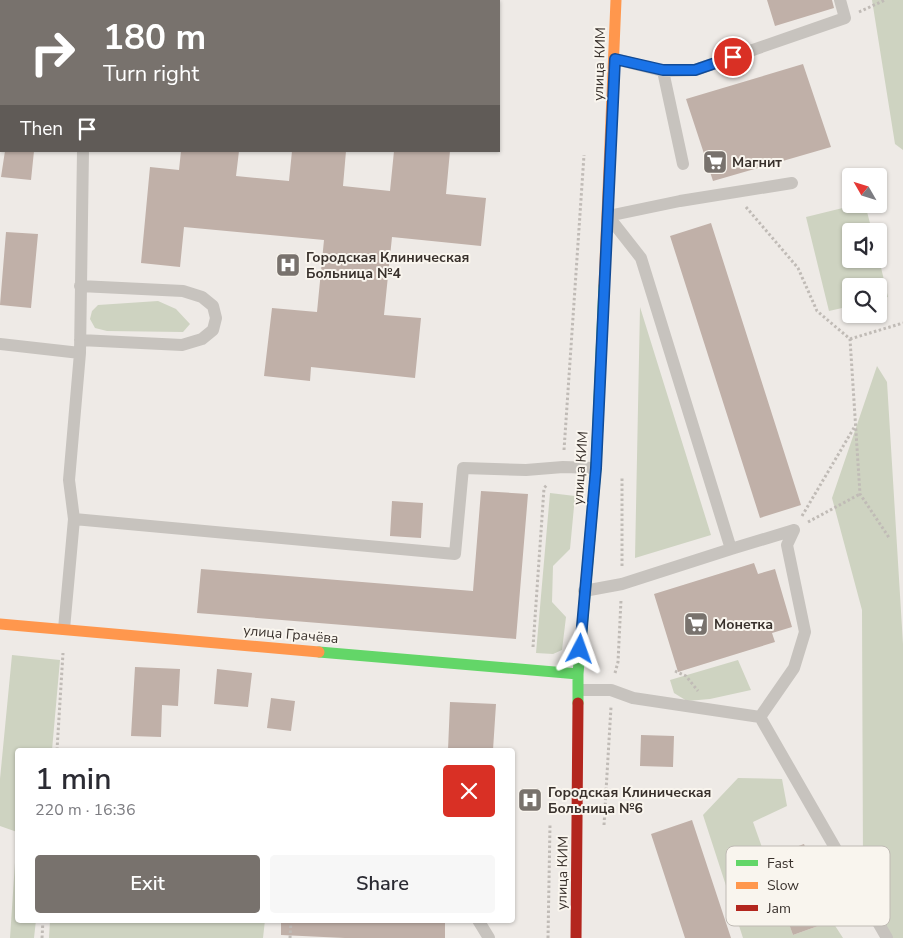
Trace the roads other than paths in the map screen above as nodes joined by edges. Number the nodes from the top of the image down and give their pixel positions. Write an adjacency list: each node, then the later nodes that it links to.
1 (616, 0): 3 (street, улица КИМ)
2 (840, 0): 4 (lane)
3 (615, 59): 4 (lane); 8 (street, улица КИМ)
4 (663, 70): 6 (lane)
5 (83, 152): 9 (lane)
6 (683, 164)
7 (792, 183): 8 (lane)
8 (608, 216): 12 (street, улица КИМ); 14 (lane)
9 (80, 286): 11 (lane); 11 (lane)
10 (0, 344): 11 (lane)
11 (80, 346): 13 (lane)
12 (596, 468): 13 (lane); 15 (street, улица КИМ)
13 (74, 519): 17 (lane)
14 (731, 549): 15 (lane); 20 (lane)
15 (584, 591): 18 (street, улица КИМ)
16 (0, 624): 17 (street, улица Грачёва)
17 (64, 630): 18 (street, улица Грачёва)
18 (578, 674): 19 (street, улица КИМ)
19 (579, 690): 20 (lane); 25 (street, улица КИМ)
20 (760, 717): 21 (lane)
21 (834, 846)
22 (480, 923): 24 (lane)
23 (880, 926): 26 (lane)
24 (489, 938)
25 (576, 938)
26 (887, 938)

